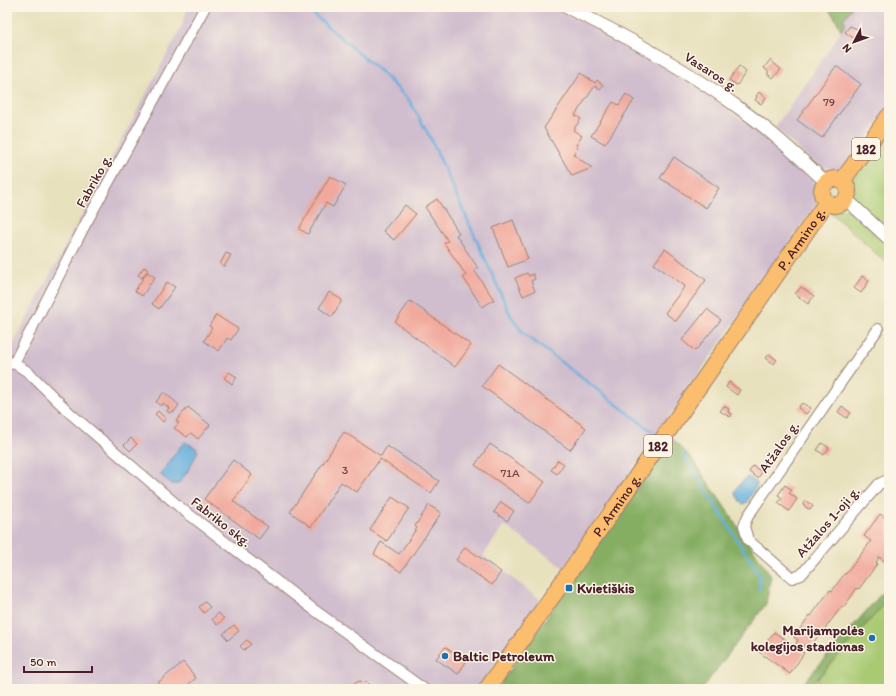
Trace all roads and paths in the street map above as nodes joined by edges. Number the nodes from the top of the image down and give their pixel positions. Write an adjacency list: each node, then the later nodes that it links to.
1 (205, 7): 10 (street, Fabriko g.)
2 (566, 7): 5 (street, Vasaros g.)
3 (889, 116): 4 (main road, 182)
4 (842, 181): 5 (main road); 6 (main road)
5 (826, 182): 7 (main road, P. Armino g.)
6 (846, 199): 7 (main road, P. Armino g.); 8 (street)
7 (826, 203): 14 (main road, P. Armino g. / 182)
8 (889, 239)
9 (878, 329): 12 (street, Atžalos g.)
10 (10, 364): 13 (street, Fabriko skg.)
11 (889, 483): 12 (street, Atžalos 1-oji g.)
12 (787, 575)
13 (424, 689)
14 (487, 689)

